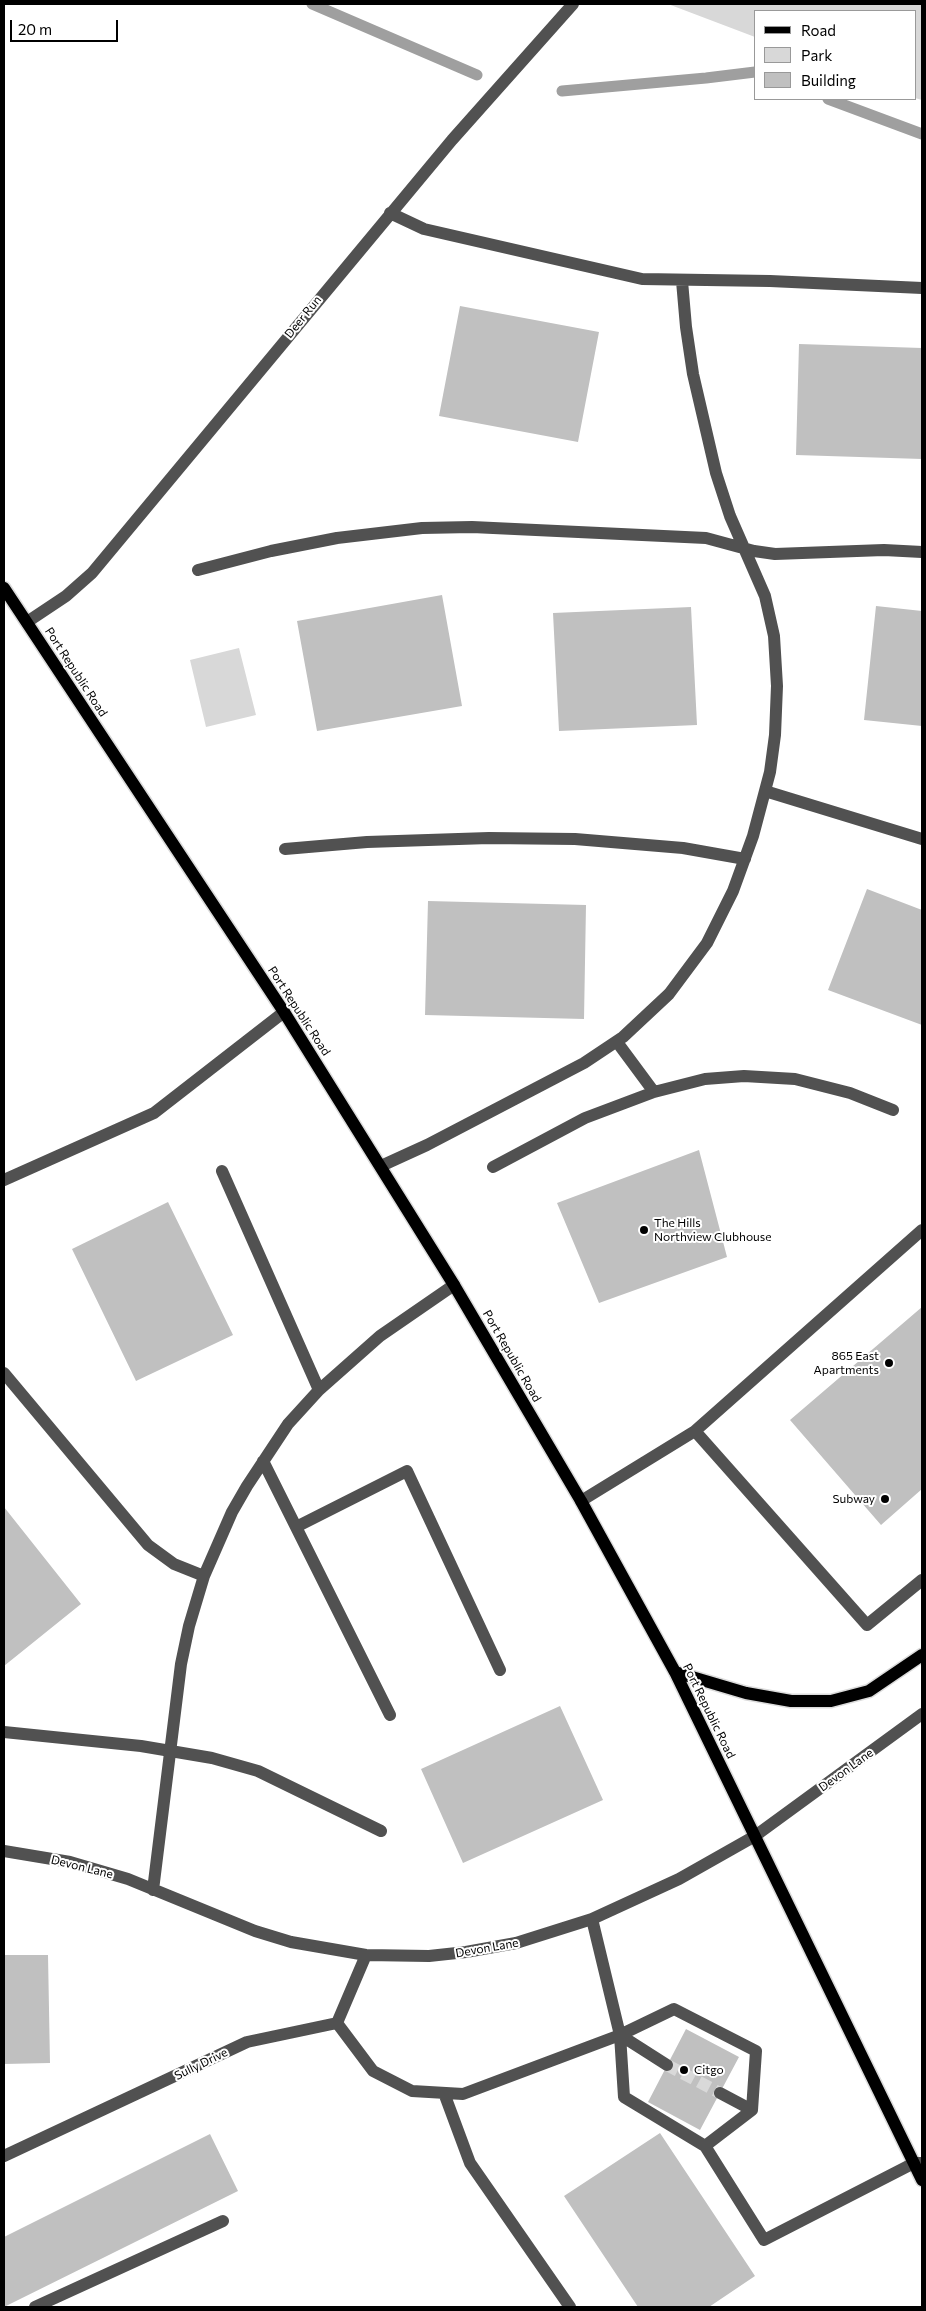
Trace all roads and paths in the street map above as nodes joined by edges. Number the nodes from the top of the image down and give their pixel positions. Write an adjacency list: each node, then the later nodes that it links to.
1 (573, 4): 2 (street, Deer Run)
2 (390, 214): 3 (street); 9 (street, Deer Run)
3 (682, 281): 4 (street); 5 (street)
4 (922, 288)
5 (743, 548): 6 (street); 7 (street); 10 (street)
6 (922, 552)
7 (198, 570)
8 (4, 588): 9 (main road, Port Republic Road)
9 (27, 622): 14 (main road, Port Republic Road)
10 (765, 791): 11 (street); 13 (street)
11 (922, 839)
12 (285, 849): 13 (street)
13 (745, 859): 15 (street)
14 (284, 1012): 18 (main road, Port Republic Road); 21 (street)
15 (617, 1042): 16 (street); 18 (street)
16 (654, 1092): 17 (street); 19 (street)
17 (893, 1110)
18 (380, 1166): 23 (main road, Port Republic Road)
19 (493, 1167)
20 (222, 1171): 25 (street)
21 (4, 1180)
22 (922, 1230): 26 (street)
23 (454, 1285): 25 (street); 28 (main road, Port Republic Road)
24 (4, 1373): 30 (street)
25 (319, 1390): 27 (street)
26 (695, 1431): 28 (street); 31 (street)
27 (263, 1461): 29 (street); 30 (street)
28 (581, 1501): 34 (main road, Port Republic Road)
29 (296, 1527): 33 (street); 36 (street)
30 (204, 1576): 38 (street)
31 (922, 1580)
32 (922, 1655): 34 (main road)
33 (500, 1670)
34 (675, 1672): 40 (main road, Port Republic Road)
35 (922, 1714): 40 (street, Devon Lane)
36 (390, 1715)
37 (4, 1732): 38 (street)
38 (170, 1751): 39 (street); 42 (street)
39 (381, 1831)
40 (756, 1836): 43 (street, Devon Lane); 53 (main road, Port Republic Road)
41 (4, 1851): 42 (street, Devon Lane)
42 (153, 1890): 44 (street, Devon Lane)
43 (592, 1920): 44 (street, Devon Lane); 46 (street)
44 (366, 1955): 45 (street)
45 (337, 2023): 48 (street); 52 (street, Sully Drive)
46 (620, 2035): 47 (street); 48 (street); 50 (street); 51 (street)
47 (667, 2065)
48 (444, 2092): 57 (street)
49 (720, 2093): 50 (street)
50 (752, 2110): 51 (street)
51 (705, 2146): 53 (street)
52 (4, 2156)
53 (918, 2163): 54 (main road, Port Republic Road)
54 (922, 2180)
55 (223, 2221): 56 (street)
56 (35, 2307)
57 (570, 2307)

